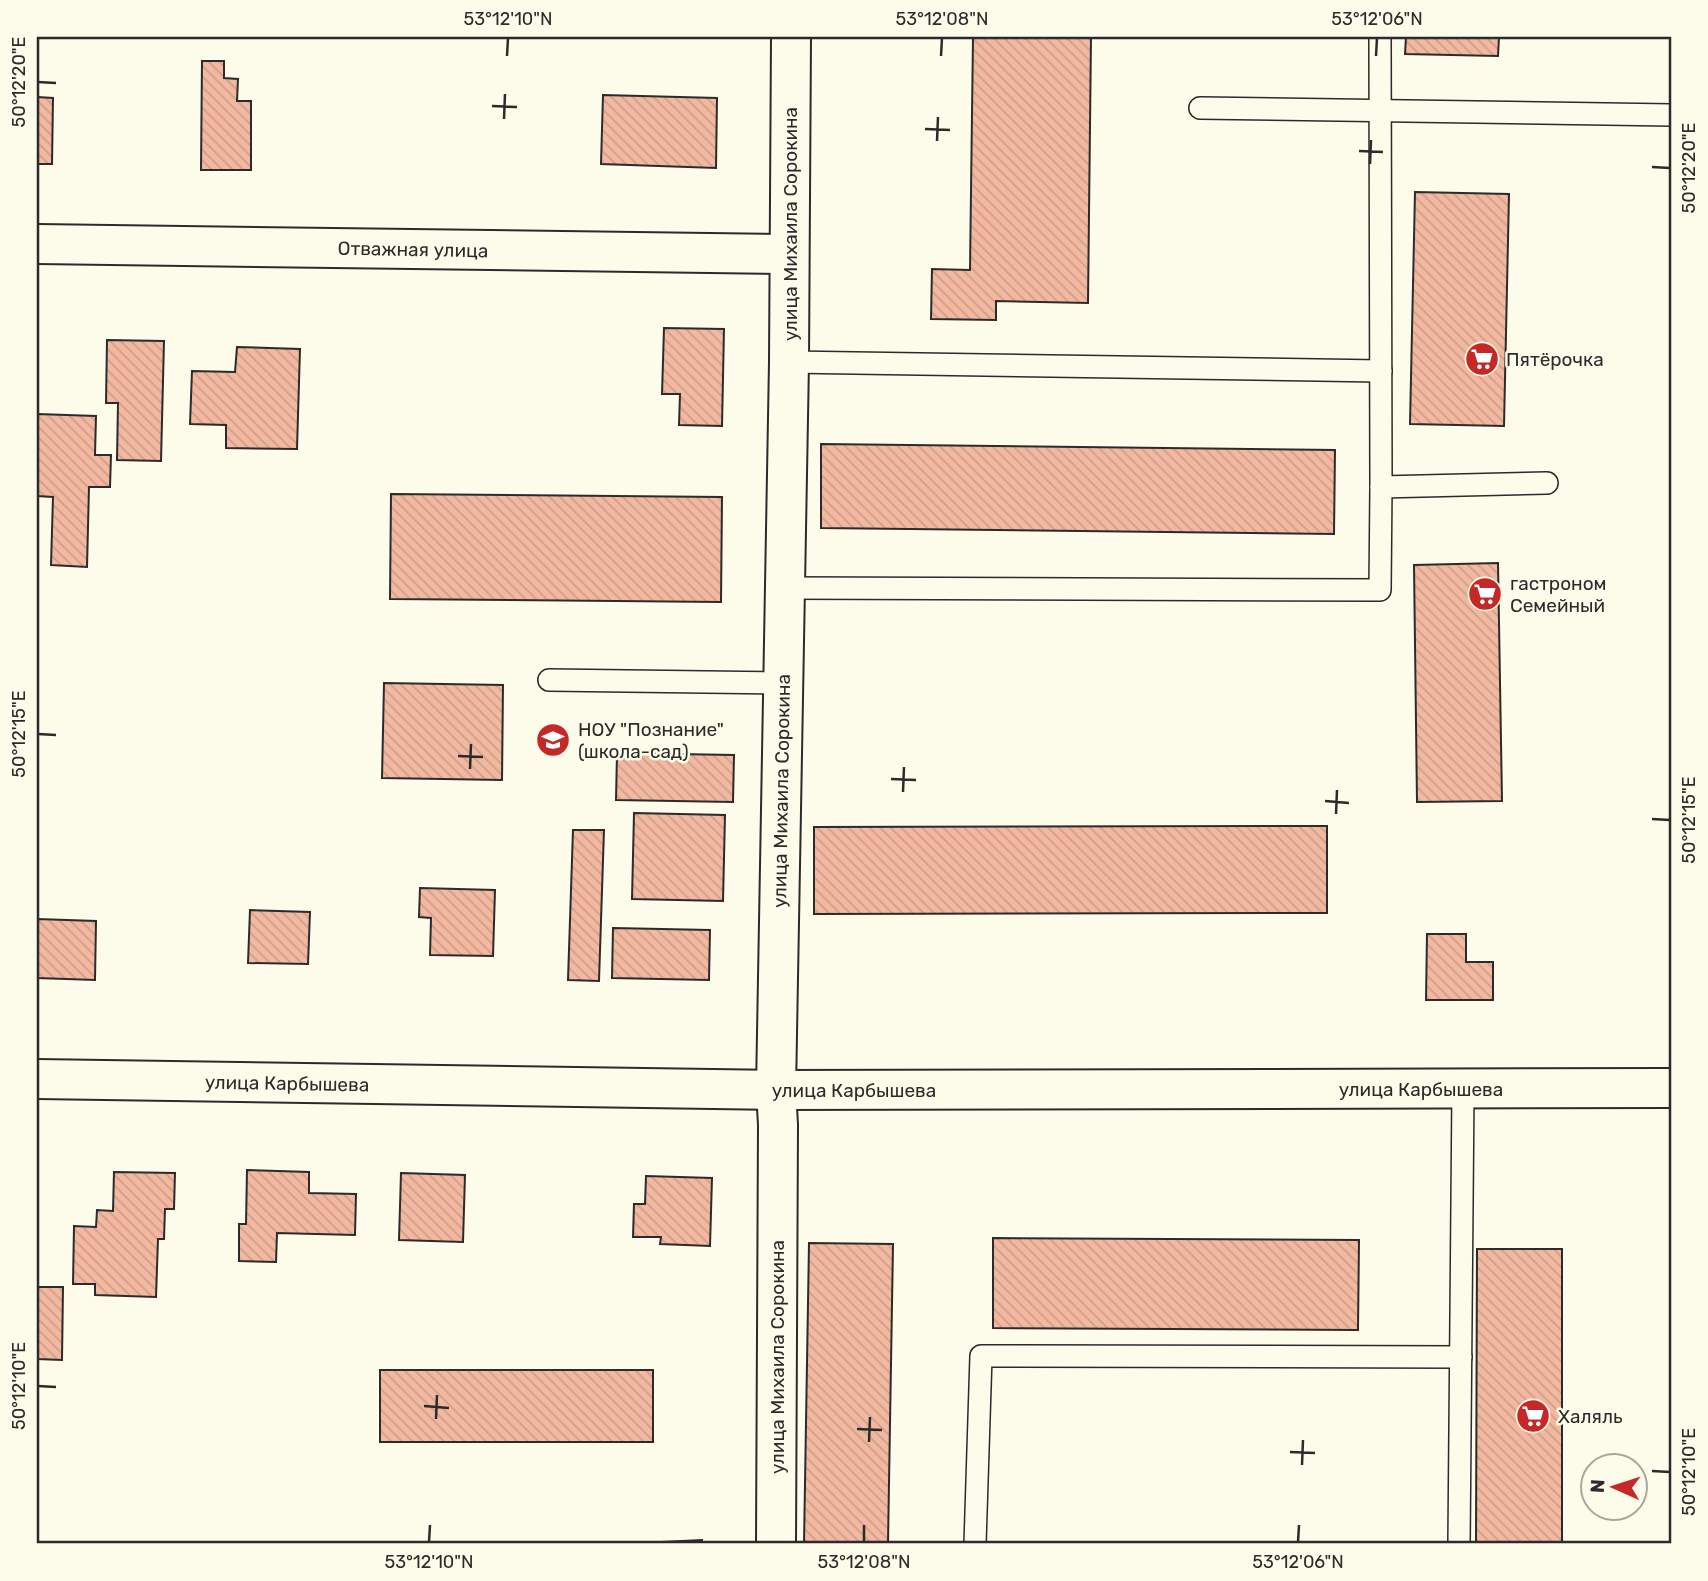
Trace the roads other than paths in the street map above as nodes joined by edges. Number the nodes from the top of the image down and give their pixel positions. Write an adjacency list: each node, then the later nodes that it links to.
1 (791, 37): 7 (street, улица Михаила Сорокина)
2 (1380, 37): 4 (lane)
3 (1200, 108): 4 (lane)
4 (1381, 111): 5 (lane); 9 (lane)
5 (1671, 115)
6 (37, 244): 7 (street, Отважная улица)
7 (789, 254): 8 (street, улица Михаила Сорокина)
8 (789, 362): 9 (lane); 12 (street, улица Михаила Сорокина)
9 (1381, 371): 11 (lane)
10 (1547, 483): 11 (lane)
11 (1381, 487): 12 (lane)
12 (785, 588): 14 (street, улица Михаила Сорокина)
13 (549, 680): 14 (lane)
14 (783, 683): 18 (street, улица Михаила Сорокина)
15 (37, 1079): 18 (street, улица Карбышева)
16 (1671, 1088): 17 (street, улица Карбышева)
17 (1463, 1089): 18 (street, улица Карбышева); 19 (lane)
18 (776, 1090): 20 (street, улица Михаила Сорокина)
19 (1461, 1357): 21 (lane); 22 (lane)
20 (776, 1544)
21 (975, 1544)
22 (1459, 1544)

